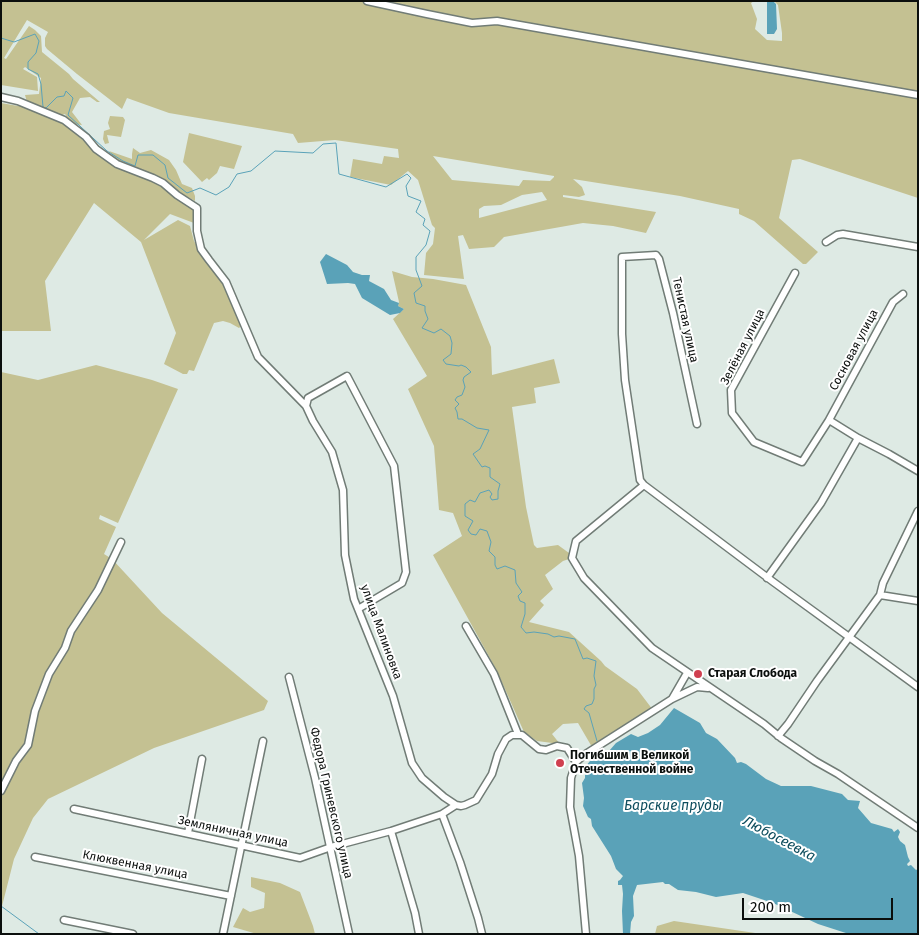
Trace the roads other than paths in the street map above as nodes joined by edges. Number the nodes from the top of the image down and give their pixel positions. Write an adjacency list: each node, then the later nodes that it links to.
1 (367, 1): 2 (street)
2 (918, 95)
3 (1, 97): 8 (street)
4 (826, 242): 5 (street)
5 (918, 247)
6 (795, 273): 9 (street, Зелёная улица)
7 (903, 294): 9 (street, Сосновая улица)
8 (306, 406): 19 (street, улица Малиновка); 19 (street)
9 (829, 420): 11 (street)
10 (697, 424): 13 (street, Тенистая улица)
11 (858, 438): 12 (street); 16 (street)
12 (918, 471)
13 (644, 485): 16 (street); 22 (street)
14 (918, 511): 17 (street)
15 (121, 542): 32 (street)
16 (767, 578): 21 (street)
17 (880, 595): 18 (street); 21 (street)
18 (918, 601)
19 (358, 609): 33 (street, улица Малиновка)
20 (466, 626): 27 (street)
21 (848, 637): 25 (street); 28 (street)
22 (686, 673): 24 (street); 26 (street)
23 (289, 677): 40 (street, Федора Гриневского улица)
24 (697, 684): 26 (street); 28 (street)
25 (918, 687)
26 (672, 699): 31 (street)
27 (518, 734): 31 (street); 33 (street, Земляничная улица)
28 (778, 736): 36 (street)
29 (263, 741): 39 (street)
30 (202, 759): 38 (street)
31 (576, 762): 49 (street)
32 (1, 791)
33 (456, 805): 35 (street, Земляничная улица)
34 (74, 809): 38 (street, Земляничная улица)
35 (442, 814): 37 (street, Земляничная улица); 48 (street)
36 (918, 828)
37 (391, 831): 40 (street, Земляничная улица); 47 (street)
38 (188, 833): 39 (street, Земляничная улица)
39 (241, 845): 40 (street, Земляничная улица); 42 (street)
40 (330, 847): 46 (street, Федора Гриневского улица)
41 (35, 857): 42 (street, Клюквенная улица)
42 (231, 896): 45 (street)
43 (64, 920): 44 (street)
44 (133, 934)
45 (223, 934)
46 (349, 934)
47 (419, 934)
48 (482, 934)
49 (586, 934)

